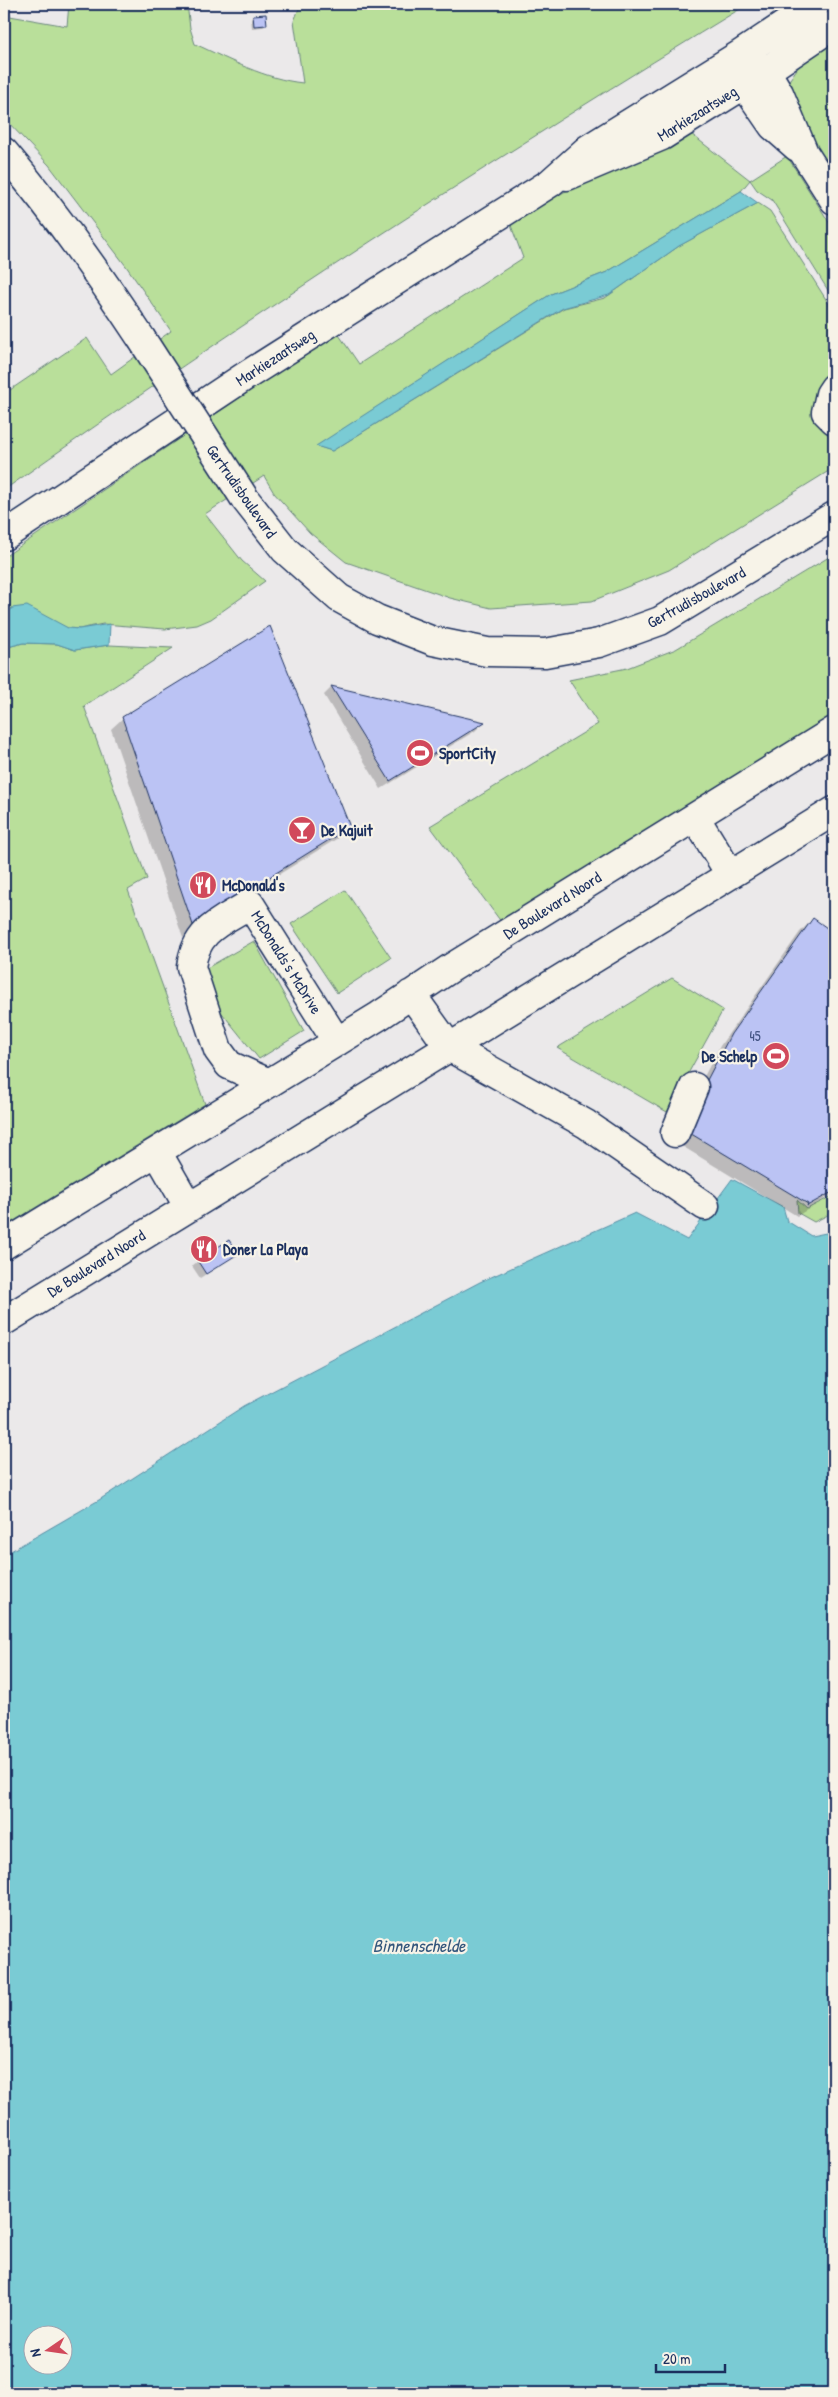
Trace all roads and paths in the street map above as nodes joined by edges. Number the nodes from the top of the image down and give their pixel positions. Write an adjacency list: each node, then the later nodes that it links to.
1 (816, 4): 3 (street, Markiezaatsweg)
2 (834, 25): 4 (street, Markiezaatsweg)
3 (741, 54): 4 (street); 6 (street, Markiezaatsweg)
4 (755, 78): 6 (street, Markiezaatsweg); 7 (street)
5 (4, 152): 10 (street, Gertrudisboulevard, bridge)
6 (550, 183): 11 (street, Markiezaatsweg)
7 (834, 200)
8 (834, 388): 9 (street)
9 (834, 420)
10 (834, 516)
11 (4, 536)
12 (834, 732): 14 (street, De Boulevard Noord)
13 (834, 811): 15 (street, De Boulevard Noord)
14 (695, 817): 15 (street); 16 (street, De Boulevard Noord)
15 (730, 874): 18 (street, De Boulevard Noord)
16 (411, 994): 17 (street, De Boulevard Noord); 18 (street)
17 (337, 1042): 19 (street, De Boulevard Noord); 19 (street, McDonalds's McDrive)
18 (449, 1047): 23 (street, De Boulevard Noord); 24 (street)
19 (260, 1078): 22 (street, De Boulevard Noord)
20 (694, 1088): 21 (street)
21 (674, 1133)
22 (156, 1152): 23 (street); 25 (street, De Boulevard Noord)
23 (188, 1206): 26 (street, De Boulevard Noord)
24 (705, 1206)
25 (4, 1245)
26 (4, 1321)

